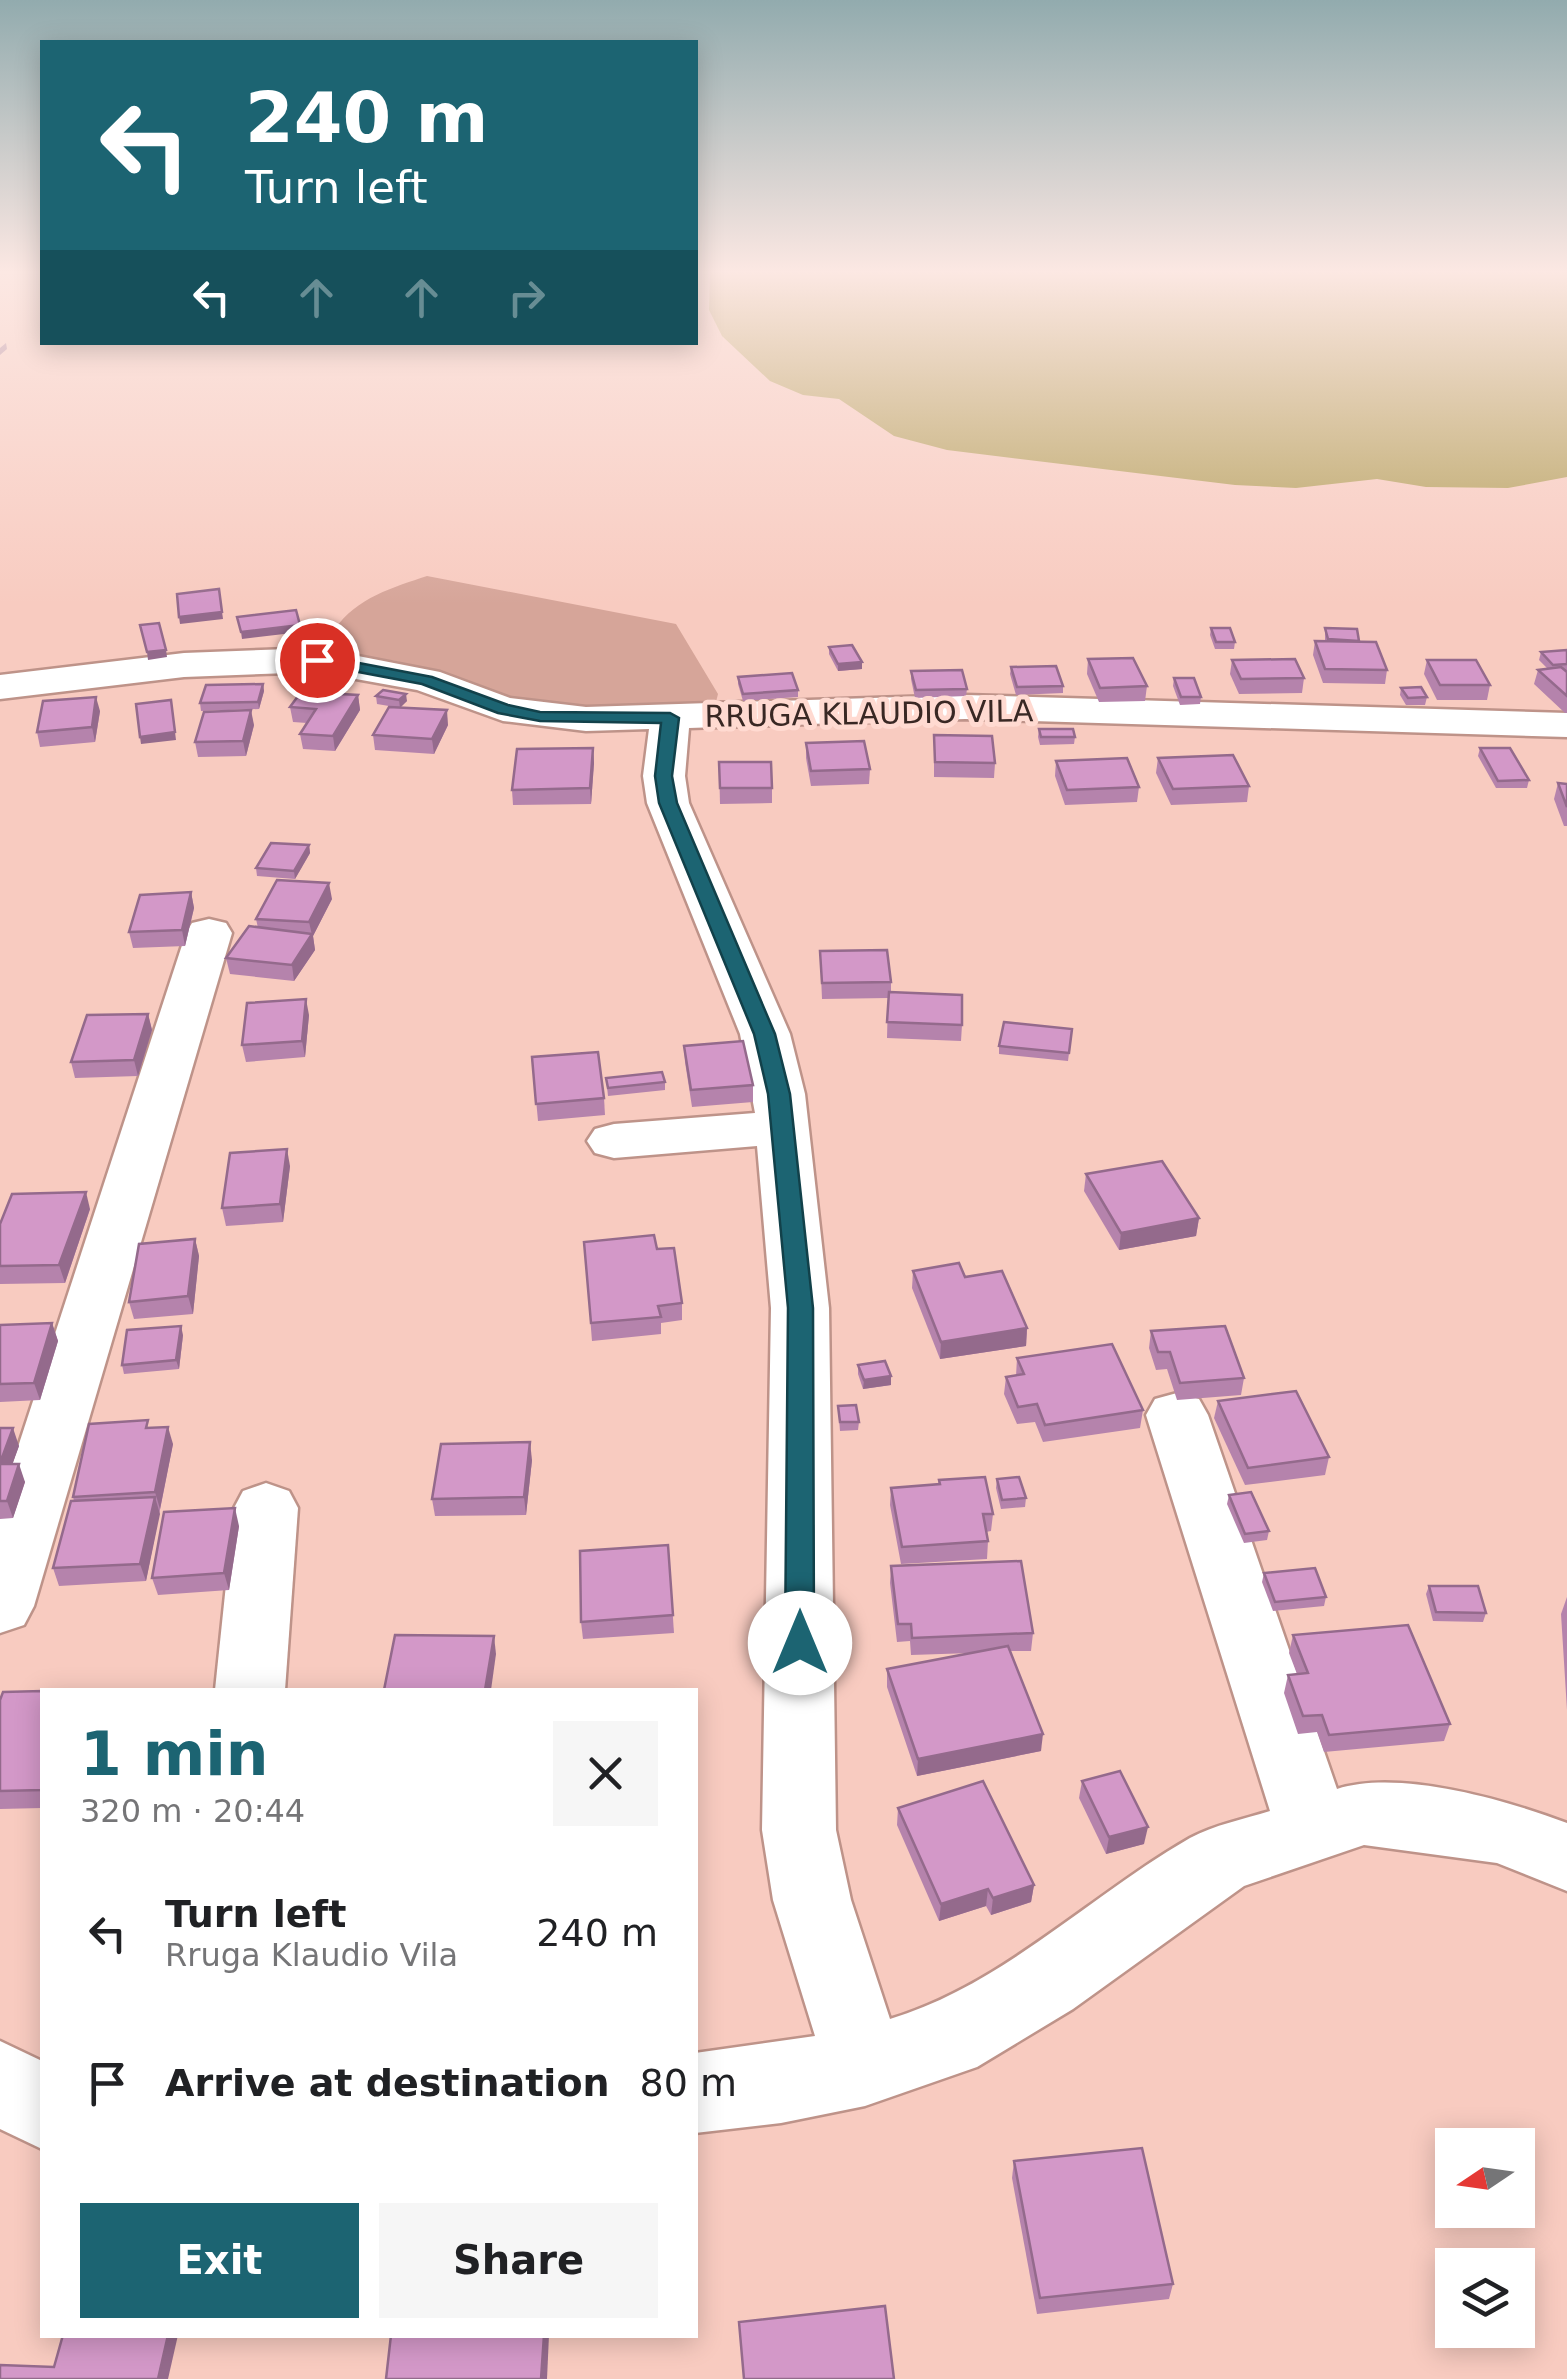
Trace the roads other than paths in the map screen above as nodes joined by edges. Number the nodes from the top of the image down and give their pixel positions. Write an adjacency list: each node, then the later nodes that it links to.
1 (0, 687): 2 (street, RRUGA KLAUDIO VILA)
2 (670, 718): 3 (street, RRUGA KLAUDIO VILA); 5 (street)
3 (1567, 725)
4 (210, 933): 9 (street)
5 (782, 1127): 6 (street); 13 (street)
6 (614, 1141)
7 (1177, 1415): 11 (street)
8 (266, 1508): 10 (street)
9 (0, 1606)
10 (250, 1688)
11 (1313, 1830): 12 (street); 13 (street)
12 (1567, 1857)
13 (865, 2066): 15 (street)
14 (0, 2081): 16 (street)
15 (698, 2093)
16 (40, 2107)

